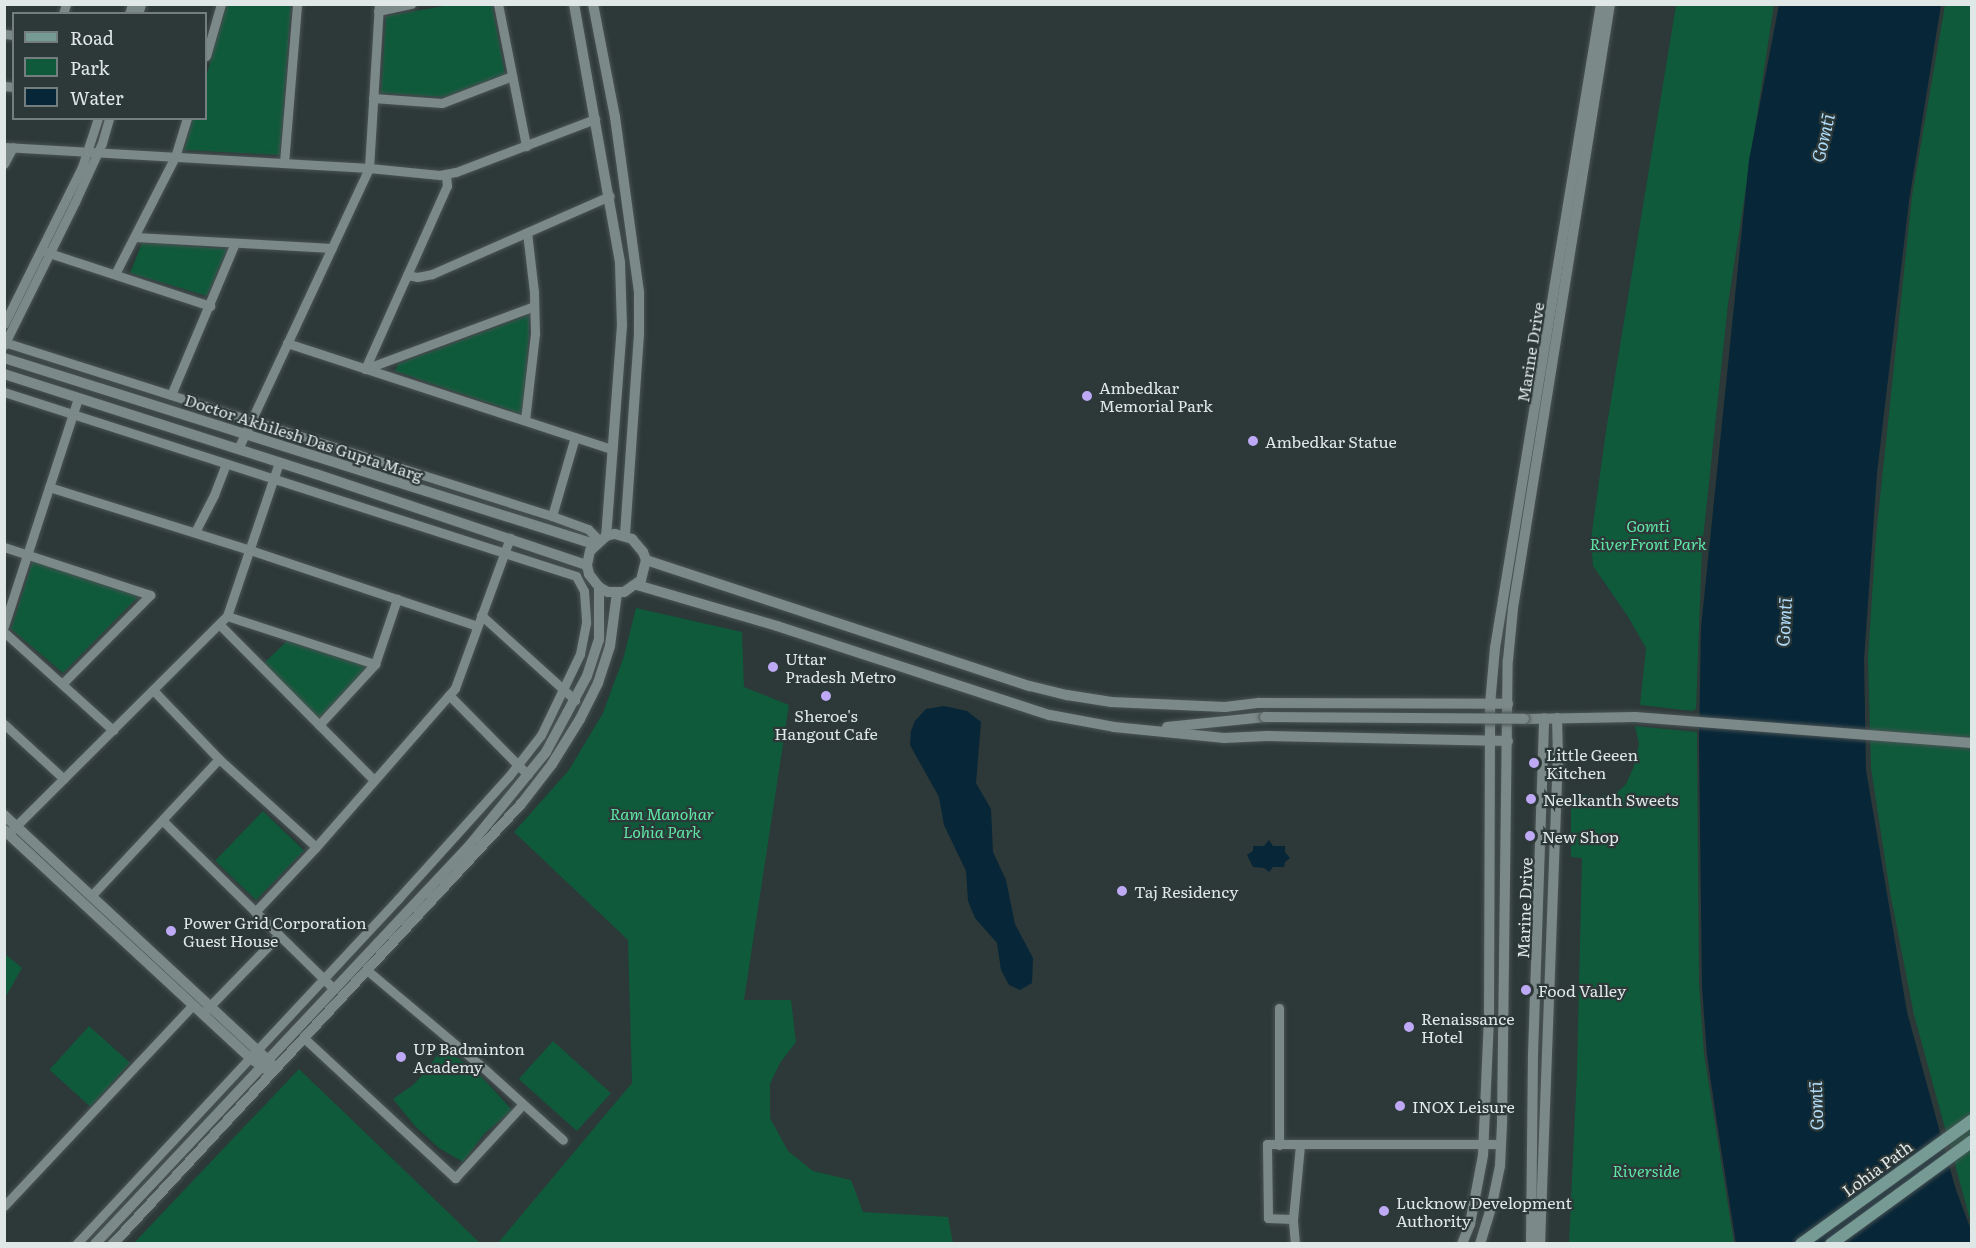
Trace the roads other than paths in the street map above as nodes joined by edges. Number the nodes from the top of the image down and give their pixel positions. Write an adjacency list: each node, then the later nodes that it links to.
1 (221, 4): 10 (street)
2 (297, 4): 22 (street)
3 (411, 4): 9 (street)
4 (498, 4): 11 (street)
5 (574, 4): 13 (street)
6 (593, 4): 58 (street)
7 (1601, 4): 84 (street, Marine Drive)
8 (1610, 4): 83 (street, Marine Drive)
9 (379, 8): 12 (street)
10 (207, 53)
11 (512, 76): 12 (street); 17 (street)
12 (373, 98): 24 (street)
13 (595, 119): 17 (street); 26 (street)
14 (97, 120): 19 (street)
15 (108, 120): 20 (street)
16 (186, 120): 21 (street)
17 (526, 146): 25 (street)
18 (9, 147): 19 (street); 23 (street)
19 (87, 152): 20 (street); 31 (street)
20 (98, 153): 21 (street); 31 (street)
21 (175, 157): 22 (street); 28 (street)
22 (284, 163): 24 (street)
23 (4, 164)
24 (369, 168): 25 (street); 30 (street)
25 (446, 174): 33 (street)
26 (610, 196): 27 (street); 51 (street)
27 (527, 232): 33 (street); 35 (street)
28 (135, 237): 29 (street); 32 (street)
29 (235, 243): 30 (street); 34 (street)
30 (332, 248): 38 (street)
31 (45, 251): 32 (street); 36 (street); 37 (street)
32 (115, 274): 34 (street)
33 (407, 275): 40 (street)
34 (210, 306): 43 (street)
35 (534, 306): 40 (street); 46 (street)
36 (4, 324)
37 (5, 343): 43 (street)
38 (287, 343): 40 (street); 47 (street)
39 (4, 358): 48 (street, Doctor Akhilesh Das Gupta Marg)
40 (365, 369): 46 (street)
41 (8, 375): 42 (street); 44 (street, Doctor Akhilesh Das Gupta Marg)
42 (5, 394): 45 (street)
43 (171, 395): 47 (street)
44 (78, 398): 45 (street); 50 (street, Doctor Akhilesh Das Gupta Marg)
45 (73, 413): 53 (street); 55 (street)
46 (525, 420): 49 (street)
47 (251, 421): 48 (street); 56 (street)
48 (245, 435): 50 (street); 60 (street, Doctor Akhilesh Das Gupta Marg)
49 (575, 437): 51 (street); 56 (street)
50 (238, 449): 52 (street, Doctor Akhilesh Das Gupta Marg)
51 (612, 449): 60 (street)
52 (279, 462): 54 (street); 59 (street, Doctor Akhilesh Das Gupta Marg)
53 (226, 464): 54 (street); 57 (street)
54 (274, 478): 62 (street); 63 (street)
55 (49, 487): 57 (street); 64 (street)
56 (552, 516): 60 (street)
57 (195, 532): 62 (street)
58 (625, 536): 60 (street); 65 (street)
59 (510, 538): 63 (street); 66 (street, Doctor Akhilesh Das Gupta Marg)
60 (600, 540): 66 (street)
61 (4, 546): 64 (street)
62 (250, 550): 70 (street); 72 (street)
63 (504, 553): 71 (street); 79 (street)
64 (28, 554): 74 (street); 78 (street)
65 (646, 560): 67 (street); 85 (street)
66 (587, 565): 68 (street)
67 (637, 585): 69 (street); 91 (street)
68 (599, 587): 69 (street); 82 (street)
69 (617, 593): 108 (street)
70 (397, 599): 75 (street); 77 (street)
71 (482, 615): 75 (street); 79 (street)
72 (227, 616): 73 (street); 77 (street)
73 (219, 624): 80 (street); 90 (street)
74 (4, 626)
75 (477, 626): 81 (street)
76 (4, 632): 78 (street)
77 (375, 664): 90 (street)
78 (62, 684): 92 (street)
79 (563, 689): 82 (street); 97 (street)
80 (153, 690): 92 (street); 96 (street)
81 (449, 695): 97 (street); 100 (street)
82 (575, 700): 98 (street)
83 (1508, 704): 84 (street); 94 (street, Marine Drive)
84 (1490, 705): 85 (street); 93 (street, Marine Drive)
85 (1225, 707): 86 (street)
86 (1265, 717): 87 (street, bridge); 91 (street)
87 (1544, 718): 88 (street); 135 (street, Marine Drive)
88 (1557, 718): 95 (street); 136 (street, Marine Drive)
89 (4, 724): 99 (street)
90 (319, 725): 100 (street)
91 (1136, 729): 93 (street)
92 (113, 730): 99 (street)
93 (1490, 740): 94 (street); 123 (street, Marine Drive)
94 (1508, 741): 124 (street, Marine Drive)
95 (1971, 743)
96 (219, 759): 102 (street); 104 (street)
97 (518, 764): 98 (street); 109 (street)
98 (528, 775): 110 (street)
99 (64, 779): 103 (street)
100 (374, 780): 104 (street)
101 (4, 815): 103 (street)
102 (163, 821): 105 (street); 106 (street)
103 (10, 830): 105 (street); 111 (street)
104 (316, 847): 106 (street)
105 (92, 895): 112 (street)
106 (255, 912): 107 (street)
107 (279, 935): 109 (street); 112 (street)
108 (368, 971): 115 (street); 119 (street)
109 (324, 979): 110 (street); 116 (street)
110 (334, 989): 117 (street)
111 (193, 1005): 114 (street); 127 (street)
112 (211, 1005): 114 (street); 116 (street)
113 (1279, 1008): 125 (street)
114 (203, 1014): 116 (street)
115 (305, 1039): 118 (street); 119 (street)
116 (254, 1053): 117 (street); 129 (street)
117 (265, 1063): 118 (street); 130 (street)
118 (274, 1071): 131 (street)
119 (523, 1104): 121 (street)
120 (1971, 1120): 137 (main road, Lohia Path)
121 (563, 1140)
122 (1971, 1141): 138 (main road, Lohia Path)
123 (1483, 1144): 124 (street); 126 (street); 133 (street, Marine Drive)
124 (1501, 1144): 134 (street, Marine Drive)
125 (1279, 1145): 126 (street); 128 (street)
126 (1300, 1145): 128 (street)
127 (4, 1206)
128 (1293, 1219): 132 (street)
129 (76, 1244)
130 (94, 1244)
131 (113, 1244)
132 (1295, 1244)
133 (1462, 1244)
134 (1480, 1244)
135 (1531, 1244)
136 (1540, 1244)
137 (1801, 1244)
138 (1831, 1244)

